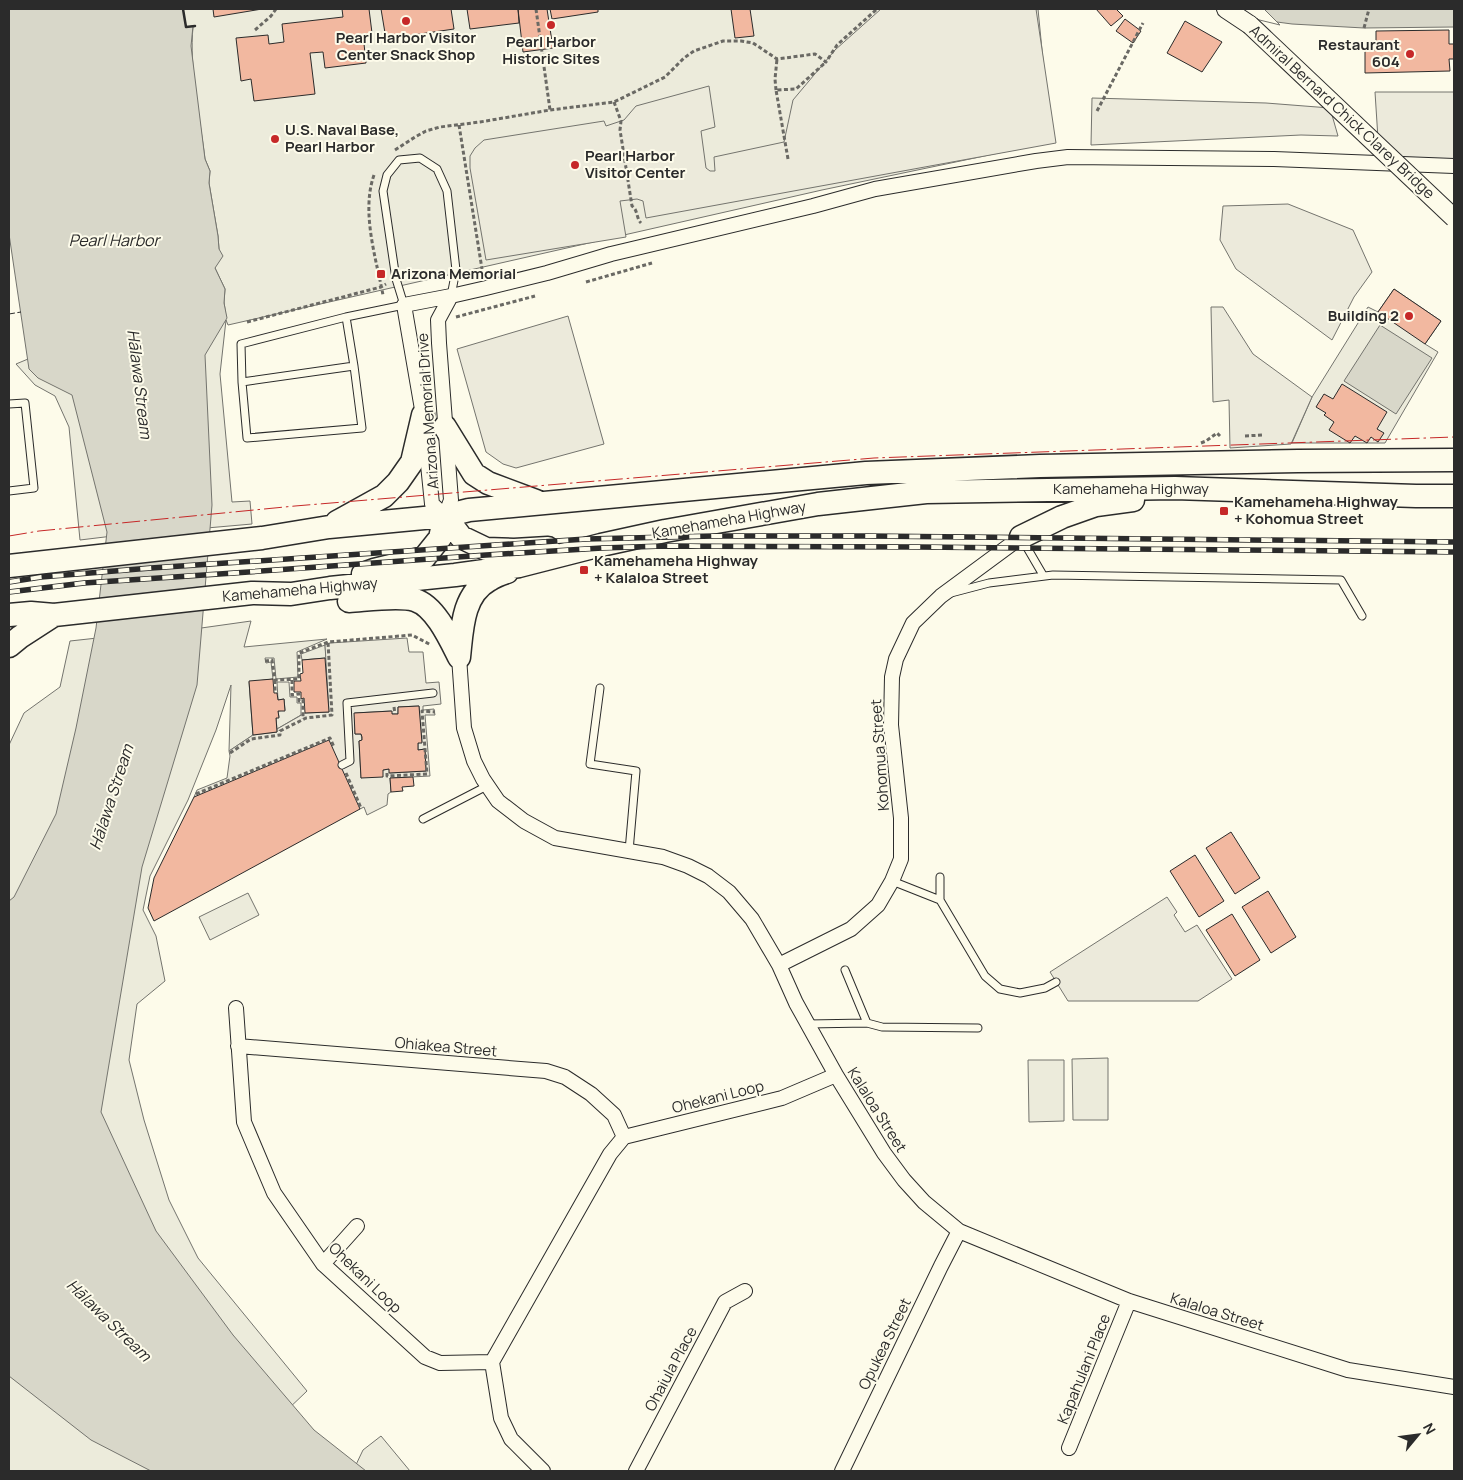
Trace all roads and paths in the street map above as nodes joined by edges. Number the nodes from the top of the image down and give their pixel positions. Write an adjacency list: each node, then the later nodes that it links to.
1 (276, 9): 10 (path)
2 (536, 9): 14 (path)
3 (877, 9): 12 (path)
4 (1226, 9): 7 (street, Admiral Bernard Chick Clarey Bridge)
5 (1238, 9): 7 (street)
6 (1369, 9): 9 (path)
7 (1246, 17): 19 (street, Admiral Bernard Chick Clarey Bridge, bridge)
8 (1143, 23): 15 (path)
9 (1364, 28)
10 (256, 30)
11 (777, 59): 12 (path); 13 (path); 14 (path)
12 (826, 62): 13 (path)
13 (776, 90): 17 (path)
14 (614, 102): 20 (path)
15 (1098, 111)
16 (459, 125): 22 (path)
17 (788, 159)
18 (1454, 166): 27 (street)
19 (1454, 218)
20 (641, 223)
21 (652, 263): 25 (path)
22 (482, 270)
23 (443, 272): 24 (path)
24 (413, 278)
25 (586, 282)
26 (386, 284): 32 (path)
27 (451, 296): 29 (street); 29 (lane); 37 (street, Arizona Memorial Drive)
28 (536, 296): 31 (path)
29 (404, 305): 30 (lane); 36 (street, Arizona Memorial Drive)
30 (346, 317): 33 (lane); 34 (lane)
31 (451, 320)
32 (247, 322)
33 (354, 366): 34 (lane); 34 (lane)
34 (242, 382)
35 (9, 404): 44 (lane)
36 (423, 415): 49 (street, Arizona Memorial Drive); 50 (main road)
37 (445, 426): 47 (main road); 49 (street, Arizona Memorial Drive)
38 (1262, 435): 40 (path)
39 (1220, 436): 41 (path)
40 (1245, 436)
41 (1196, 444)
42 (1454, 460): 47 (main road, Kamehameha Highway)
43 (1175, 488): 45 (main road, Kamehameha Highway); 51 (main road); 52 (main road, Kamehameha Highway)
44 (9, 491)
45 (1416, 496): 46 (main road, Kamehameha Highway); 48 (main road)
46 (1454, 496)
47 (542, 503): 49 (main road, Kamehameha Highway)
48 (1454, 508)
49 (445, 516): 50 (main road, Kamehameha Highway); 52 (main road); 58 (main road)
50 (329, 527): 54 (main road, Kamehameha Highway)
51 (1021, 537): 57 (lane); 60 (street, Kohomua Street)
52 (601, 545): 56 (main road, Kamehameha Highway)
53 (9, 549): 54 (main road)
54 (34, 563): 55 (main road, Kamehameha Highway)
55 (9, 566)
56 (519, 566): 58 (main road, Kamehameha Highway); 67 (main road)
57 (1043, 575): 60 (lane); 63 (lane)
58 (330, 588): 59 (main road, Kamehameha Highway)
59 (291, 594): 62 (main road, Kamehameha Highway); 67 (main road)
60 (940, 596): 87 (street, Kohomua Street)
61 (9, 615): 62 (main road, Kamehameha Highway)
62 (54, 615): 65 (main road)
63 (1362, 616)
64 (328, 642): 66 (path); 70 (path); 77 (path)
65 (9, 646)
66 (431, 646)
67 (459, 657): 82 (street, Kalaloa Street)
68 (266, 661): 69 (path)
69 (275, 680): 70 (path); 73 (path)
70 (292, 680): 77 (path)
71 (600, 688): 85 (lane)
72 (434, 692): 80 (lane)
73 (276, 693)
74 (386, 709): 75 (path)
75 (394, 709)
76 (435, 712): 81 (path)
77 (303, 719): 79 (path)
78 (334, 747): 83 (path)
79 (230, 753)
80 (342, 765)
81 (387, 773)
82 (488, 786): 84 (lane); 85 (street, Kalaloa Street)
83 (196, 794)
84 (423, 819)
85 (630, 851): 89 (street, Kalaloa Street)
86 (940, 877): 88 (lane)
87 (892, 881): 88 (lane); 89 (street, Kohomua Street)
88 (940, 900): 91 (lane)
89 (779, 965): 94 (street, Kalaloa Street)
90 (845, 970): 93 (lane)
91 (1056, 982)
92 (236, 1008): 96 (street, Ohekani Loop)
93 (867, 1023): 94 (lane); 95 (lane)
94 (808, 1024): 97 (street, Kalaloa Street)
95 (978, 1028)
96 (238, 1046): 98 (street, Ohiakea Street); 101 (street, Ohekani Loop)
97 (836, 1075): 98 (street, Ohekani Loop); 100 (street, Kalaloa Street)
98 (624, 1137): 104 (street)
99 (357, 1226): 101 (street)
100 (959, 1231): 103 (street, Kalaloa Street); 109 (street, Opukea Street)
101 (323, 1264): 104 (street, Ohekani Loop)
102 (745, 1291): 108 (street, Ohaiula Place)
103 (1129, 1301): 105 (street, Kalaloa Street); 106 (street, Kapahulani Place)
104 (492, 1362): 107 (street)
105 (1454, 1387)
106 (1069, 1448)
107 (543, 1471)
108 (636, 1471)
109 (842, 1471)

